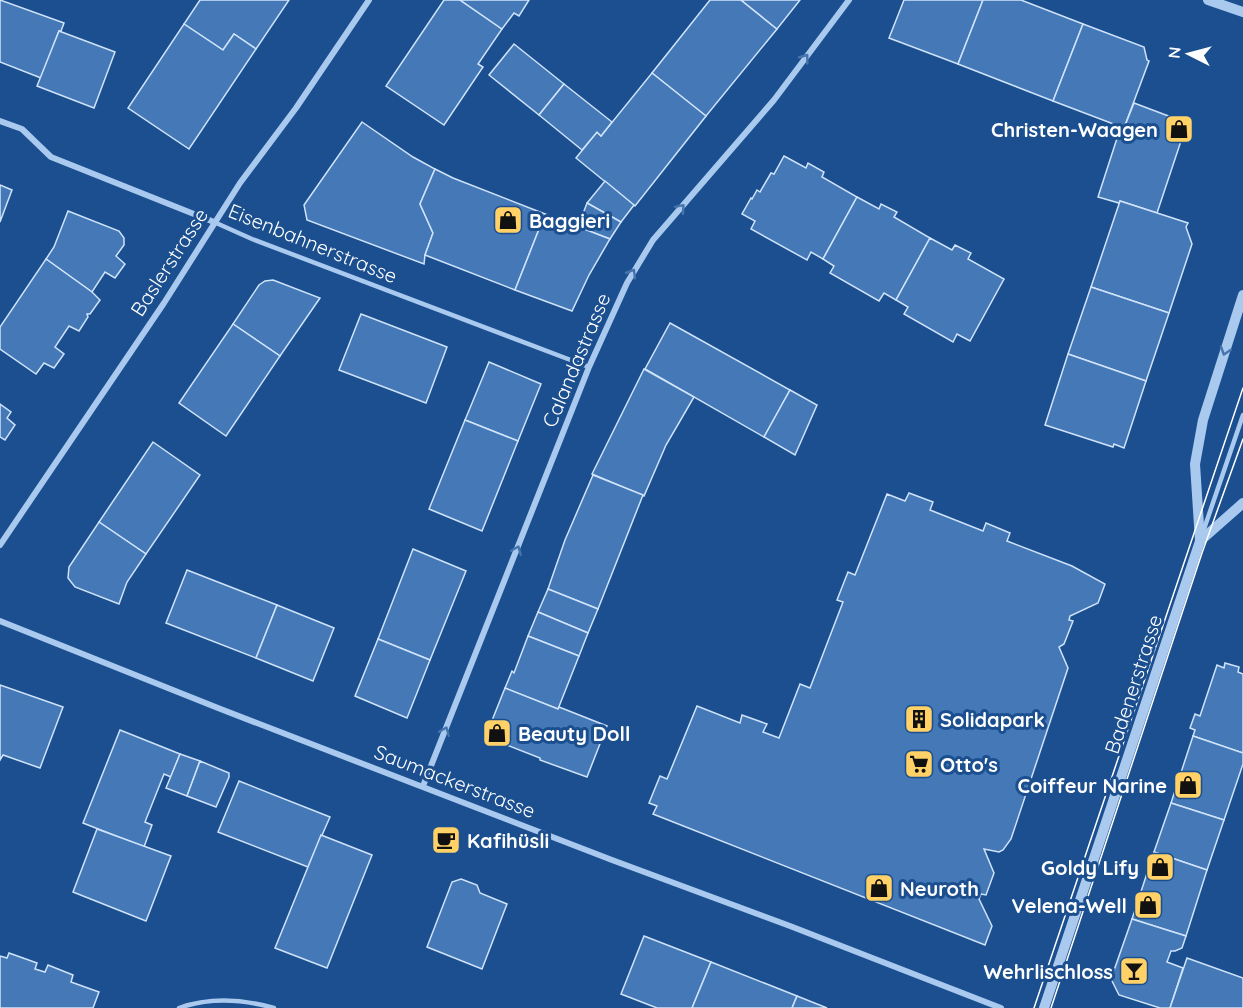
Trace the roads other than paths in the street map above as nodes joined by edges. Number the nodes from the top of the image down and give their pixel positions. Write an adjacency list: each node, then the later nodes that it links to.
1 (369, 0): 6 (street, Baslerstrasse)
2 (849, 0): 8 (street, Calandastrasse, one-way to 2)
3 (1208, 0): 4 (street)
4 (1243, 12)
5 (0, 121): 6 (street, Eisenbahnerstrasse)
6 (214, 222): 8 (lane, Eisenbahnerstrasse); 12 (street, Baslerstrasse)
7 (1243, 295): 11 (street, Badenerstrasse, one-way to 11)
8 (589, 367): 14 (street, Calandastrasse, one-way to 8)
9 (1243, 415): 11 (lane, Badenerstrasse)
10 (1243, 503): 11 (street, Badenerstrasse)
11 (1200, 542): 18 (street, Badenerstrasse)
12 (0, 545)
13 (0, 621): 14 (street, Saumackerstrasse)
14 (423, 786): 17 (street, Saumackerstrasse)
15 (179, 1008): 16 (lane)
16 (274, 1008)
17 (1001, 1008)
18 (1044, 1008)

